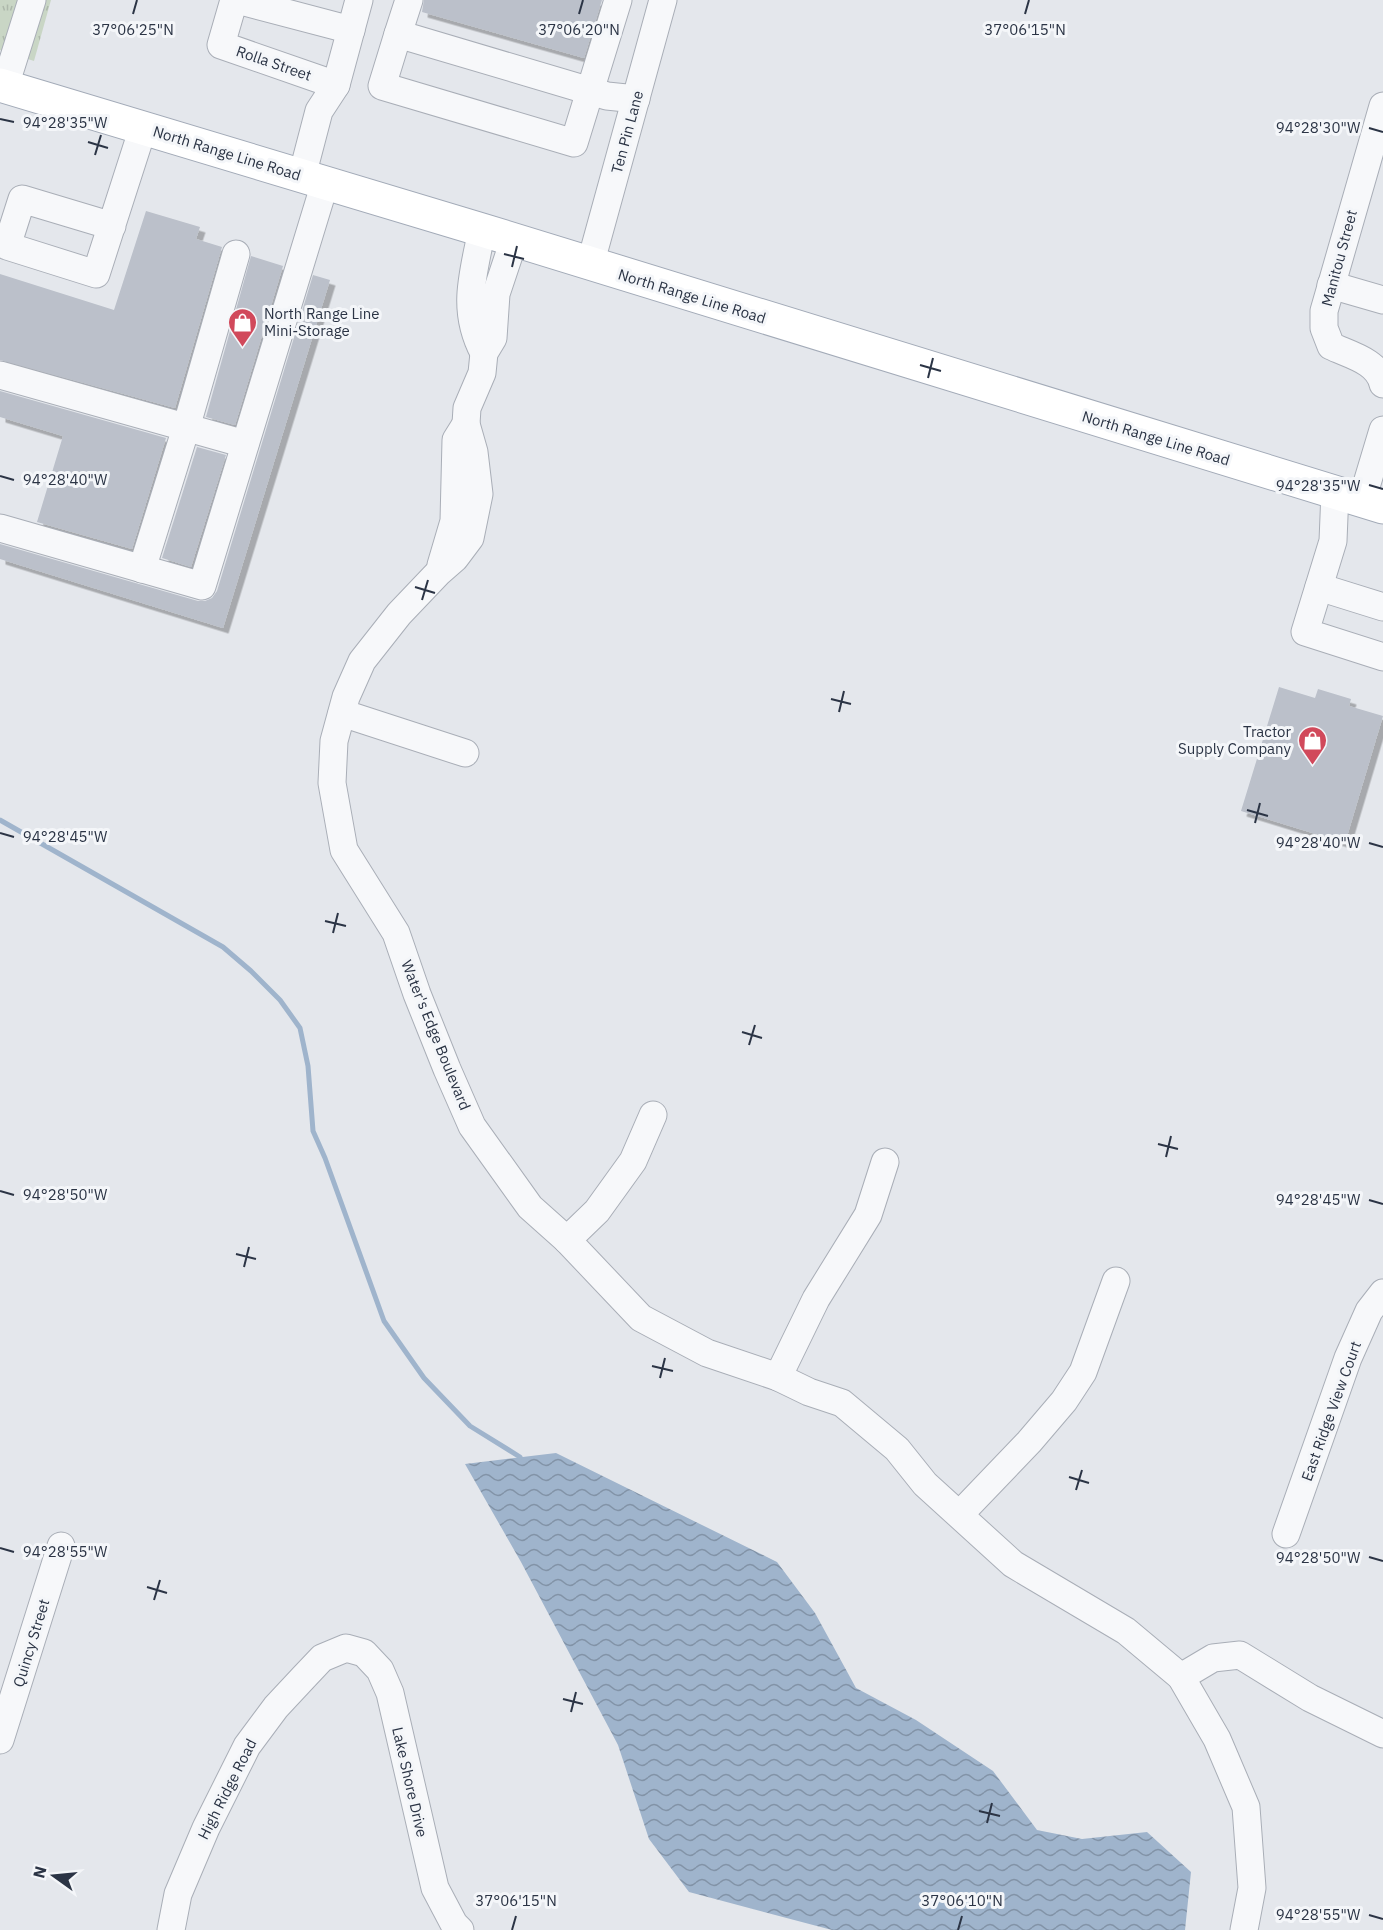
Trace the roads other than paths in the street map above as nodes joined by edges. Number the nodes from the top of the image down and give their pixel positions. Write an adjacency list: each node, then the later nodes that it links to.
1 (236, 0): 7 (street); 9 (street, Rolla Street)
2 (359, 0): 7 (street)
3 (409, 0): 8 (street)
4 (618, 0): 11 (street)
5 (663, 0): 12 (street, Ten Pin Lane)
6 (28, 1): 10 (street)
7 (351, 30): 9 (street)
8 (398, 34): 11 (street); 11 (street)
9 (336, 85): 15 (street)
10 (3, 86): 14 (main road, North Range Line Road)
11 (591, 91): 12 (street)
12 (636, 99): 20 (street, Ten Pin Lane)
13 (1383, 106): 21 (street, Manitou Street)
14 (142, 128): 15 (main road, North Range Line Road); 16 (street)
15 (314, 179): 17 (main road, North Range Line Road); 28 (street)
16 (112, 226)
17 (482, 230): 18 (main road, North Range Line Road); 23 (street)
18 (514, 240): 20 (main road, North Range Line Road); 23 (street, Water's Edge Boulevard)
19 (236, 254): 26 (street)
20 (590, 265): 29 (main road, North Range Line Road)
21 (1331, 285): 22 (street); 25 (street, Manitou Street)
22 (1383, 300)
23 (484, 353): 35 (street, Water's Edge Boulevard)
24 (0, 375): 26 (street)
25 (1383, 384)
26 (186, 428): 28 (street); 31 (street)
27 (1383, 430): 29 (street)
28 (245, 444): 31 (street)
29 (1360, 500): 32 (street)
30 (0, 528): 31 (street)
31 (142, 569)
32 (1319, 587): 33 (street); 34 (street)
33 (1383, 607)
34 (1383, 657)
35 (342, 713): 36 (street); 39 (street, Water's Edge Boulevard)
36 (465, 753)
37 (653, 1115): 39 (street)
38 (885, 1162): 42 (street)
39 (567, 1240): 42 (street, Water's Edge Boulevard)
40 (1116, 1281): 43 (street)
41 (1383, 1293): 44 (street, East Ridge View Court)
42 (778, 1377): 43 (street, Water's Edge Boulevard)
43 (960, 1514): 47 (street, Water's Edge Boulevard)
44 (1286, 1534)
45 (61, 1546): 49 (street, Quincy Street)
46 (346, 1648): 50 (street, High Ridge Road); 51 (street, Lake Shore Drive)
47 (1181, 1677): 48 (street); 52 (street, Water's Edge Boulevard)
48 (1383, 1734)
49 (0, 1740)
50 (171, 1930)
51 (460, 1930)
52 (1244, 1930)

